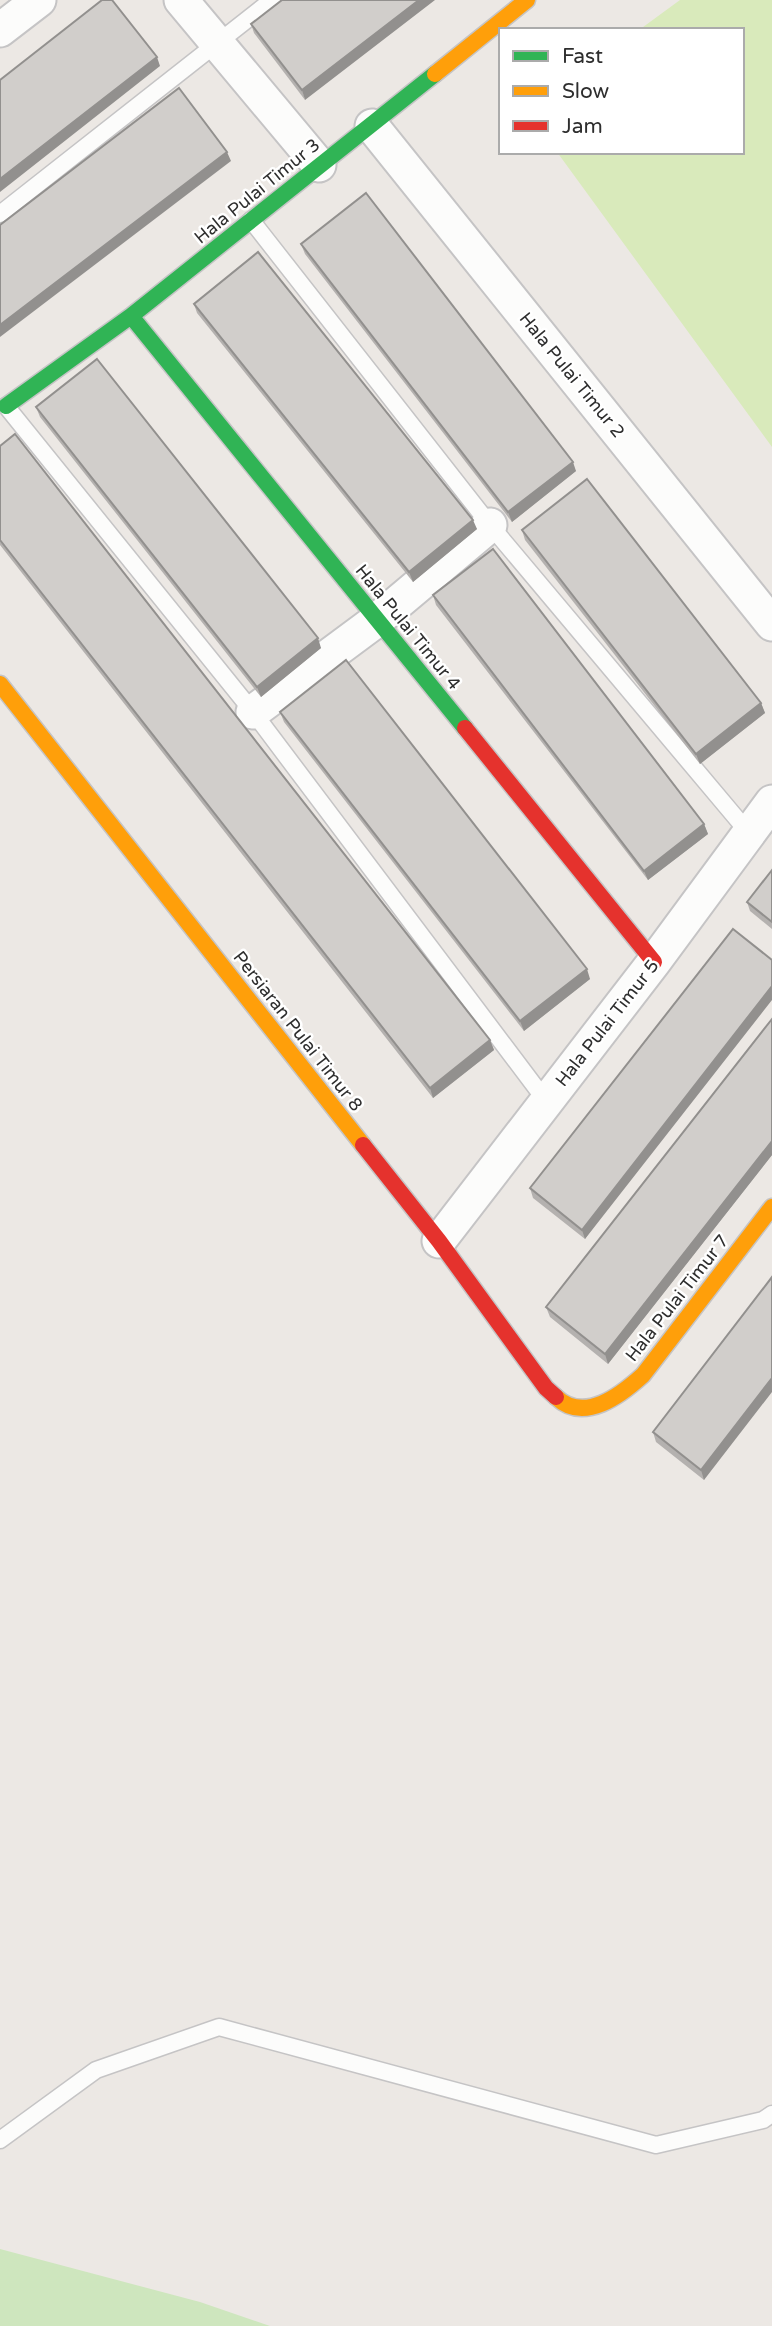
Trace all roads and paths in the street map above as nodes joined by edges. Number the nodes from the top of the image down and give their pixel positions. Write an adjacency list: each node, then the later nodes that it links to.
1 (39, 0): 5 (street)
2 (181, 0): 6 (street)
3 (272, 0): 6 (lane)
4 (527, 0): 7 (street, Hala Pulai Timur 3)
5 (0, 30)
6 (217, 43): 8 (street); 9 (lane)
7 (372, 127): 8 (street, Hala Pulai Timur 3); 15 (street, Hala Pulai Timur 2)
8 (319, 164): 10 (street, Hala Pulai Timur 3)
9 (0, 214)
10 (251, 220): 11 (street, Hala Pulai Timur 3); 13 (lane)
11 (131, 316): 12 (street, Hala Pulai Timur 3); 14 (street, Hala Pulai Timur 4)
12 (6, 406): 17 (lane)
13 (490, 525): 14 (street); 19 (lane)
14 (377, 620): 17 (street); 20 (street, Hala Pulai Timur 4)
15 (772, 624)
16 (0, 684): 23 (street, Persiaran Pulai Timur 8)
17 (253, 712): 21 (lane)
18 (772, 802): 19 (street, Hala Pulai Timur 5)
19 (748, 832): 20 (street, Hala Pulai Timur 5)
20 (654, 962): 21 (street, Hala Pulai Timur 5)
21 (546, 1101): 23 (street, Hala Pulai Timur 5)
22 (772, 1207): 24 (street, Hala Pulai Timur 7)
23 (439, 1241): 24 (street, Persiaran Pulai Timur 8)
24 (564, 1404)
25 (772, 2114): 26 (lane)
26 (0, 2140)

